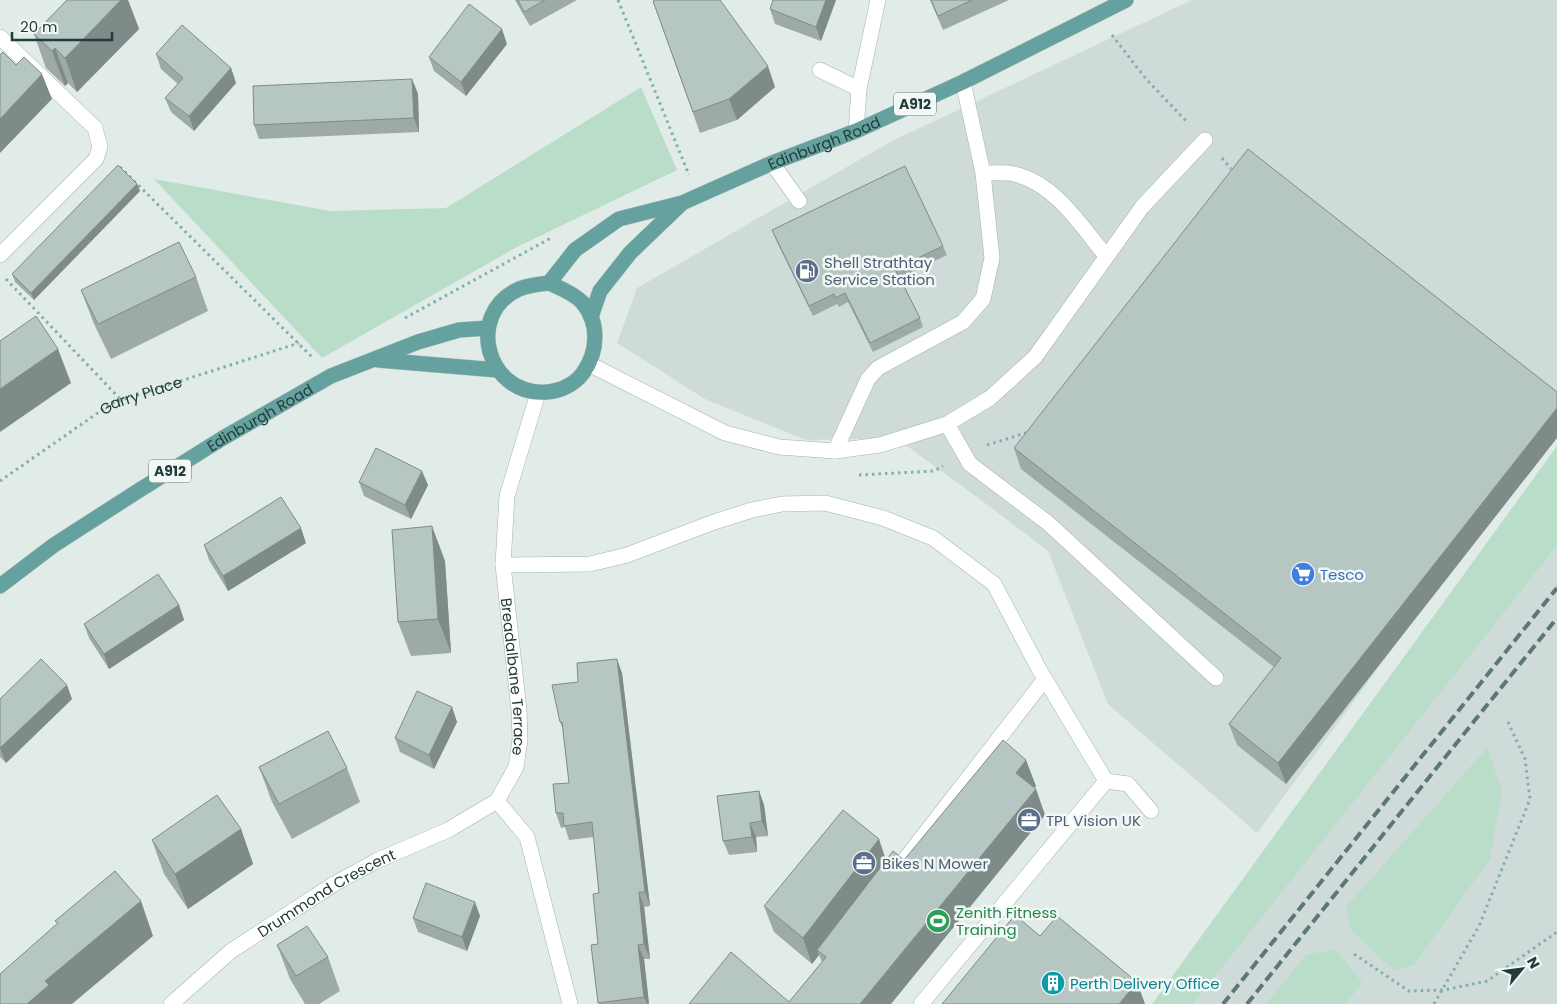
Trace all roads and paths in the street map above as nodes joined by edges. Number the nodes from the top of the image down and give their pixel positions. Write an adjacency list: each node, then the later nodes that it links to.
1 (618, 0): 15 (path)
2 (878, 0): 8 (street)
3 (1126, 0): 4 (main road, Edinburgh Road / A912)
4 (1096, 15): 7 (main road, Edinburgh Road / A912); 10 (path)
5 (0, 37): 11 (street)
6 (820, 70): 8 (street)
7 (963, 82): 9 (main road, Edinburgh Road / A912); 14 (street)
8 (859, 88): 9 (street)
9 (856, 131): 12 (main road, Edinburgh Road / A912)
10 (1205, 140): 13 (path); 19 (street)
11 (100, 147): 18 (street); 24 (path)
12 (772, 162): 15 (main road, Edinburgh Road / A912); 16 (street)
13 (1231, 169)
14 (983, 173): 19 (street); 32 (street)
15 (698, 195): 17 (main road, Edinburgh Road / A912)
16 (800, 200)
17 (682, 203): 21 (main road, Edinburgh Road / A912); 22 (main road, Edinburgh Road / A912)
18 (0, 255)
19 (1105, 255): 31 (street)
20 (0, 274): 30 (path)
21 (549, 283): 22 (main road); 23 (main road)
22 (591, 317): 26 (main road)
23 (488, 328): 25 (main road, Edinburgh Road / A912); 27 (main road)
24 (299, 344): 28 (path); 30 (path, Garry Place)
25 (376, 360): 27 (main road, Edinburgh Road / A912); 28 (main road, Edinburgh Road / A912)
26 (589, 364): 29 (main road); 32 (street)
27 (497, 370): 29 (main road)
28 (331, 376): 35 (main road, Edinburgh Road / A912)
29 (538, 393): 34 (street, Breadalbane Terrace)
30 (121, 400): 33 (path, Garry Place)
31 (947, 424): 32 (street); 36 (street)
32 (835, 451)
33 (0, 481)
34 (503, 565): 37 (street); 40 (street, Breadalbane Terrace)
35 (0, 586)
36 (1216, 678)
37 (1045, 679): 39 (street); 42 (street)
38 (1508, 722): 45 (path)
39 (1106, 781): 41 (street); 48 (street)
40 (497, 801): 46 (street, Drummond Crescent); 47 (street)
41 (1151, 811)
42 (883, 888)
43 (1557, 932): 45 (path)
44 (1354, 954): 45 (path)
45 (1444, 990): 49 (path)
46 (171, 1004)
47 (570, 1004)
48 (920, 1004)
49 (1434, 1004)

